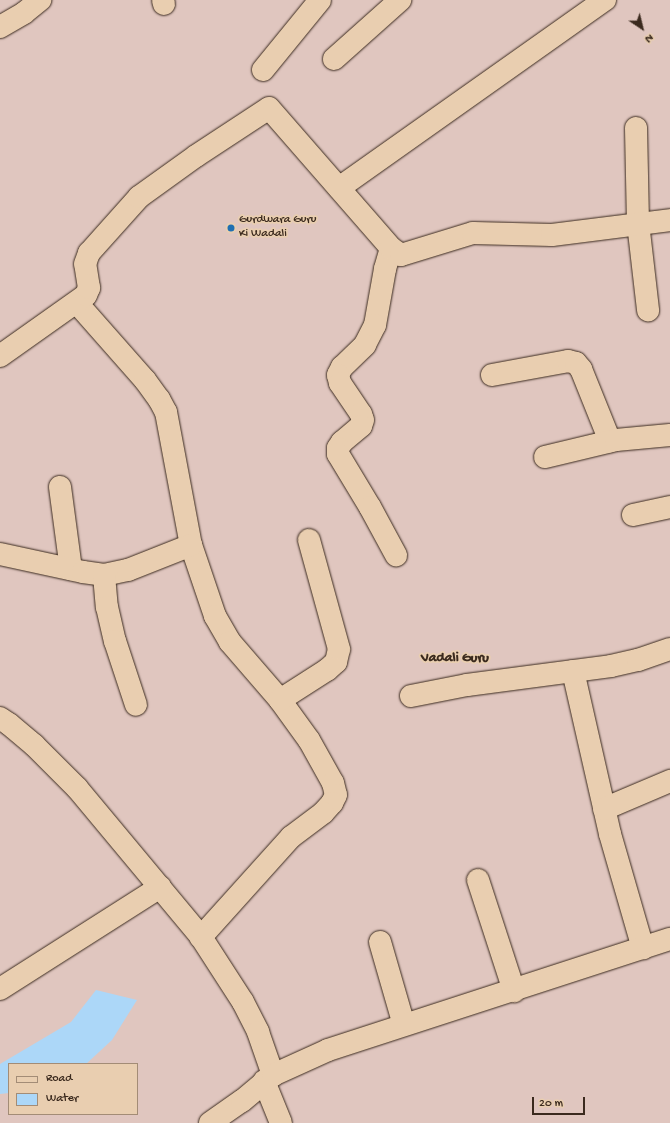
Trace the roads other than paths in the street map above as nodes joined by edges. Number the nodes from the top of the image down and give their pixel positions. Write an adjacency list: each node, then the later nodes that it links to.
1 (40, 0): 5 (street)
2 (320, 0): 7 (street)
3 (400, 0): 6 (street)
4 (605, 0): 9 (street)
5 (0, 27)
6 (334, 59)
7 (263, 70)
8 (636, 128): 11 (street)
9 (338, 188): 12 (street); 13 (street)
10 (670, 220): 11 (street)
11 (638, 223): 12 (street); 14 (street)
12 (391, 248): 26 (street)
13 (77, 303): 15 (street); 24 (street)
14 (648, 310)
15 (0, 356)
16 (492, 375): 18 (street)
17 (670, 435): 18 (street)
18 (610, 441): 19 (street)
19 (545, 457)
20 (60, 487): 27 (street)
21 (670, 508): 22 (street)
22 (633, 515)
23 (309, 540): 32 (street)
24 (191, 545): 28 (street); 32 (street)
25 (0, 554): 27 (street)
26 (396, 554)
27 (71, 569): 28 (street)
28 (104, 575): 33 (street)
29 (670, 649): 30 (street)
30 (573, 671): 31 (street); 36 (street)
31 (411, 696)
32 (280, 700): 39 (street)
33 (136, 705)
34 (0, 718): 38 (street)
35 (670, 781): 36 (street)
36 (604, 809): 42 (street)
37 (478, 880): 44 (street)
38 (160, 887): 39 (street); 43 (street)
39 (201, 937): 46 (street)
40 (670, 939): 42 (street)
41 (380, 942): 45 (street)
42 (643, 948): 44 (street)
43 (0, 989)
44 (514, 991): 45 (street)
45 (404, 1026): 46 (street)
46 (268, 1078): 47 (street); 48 (street)
47 (210, 1123)
48 (281, 1123)

